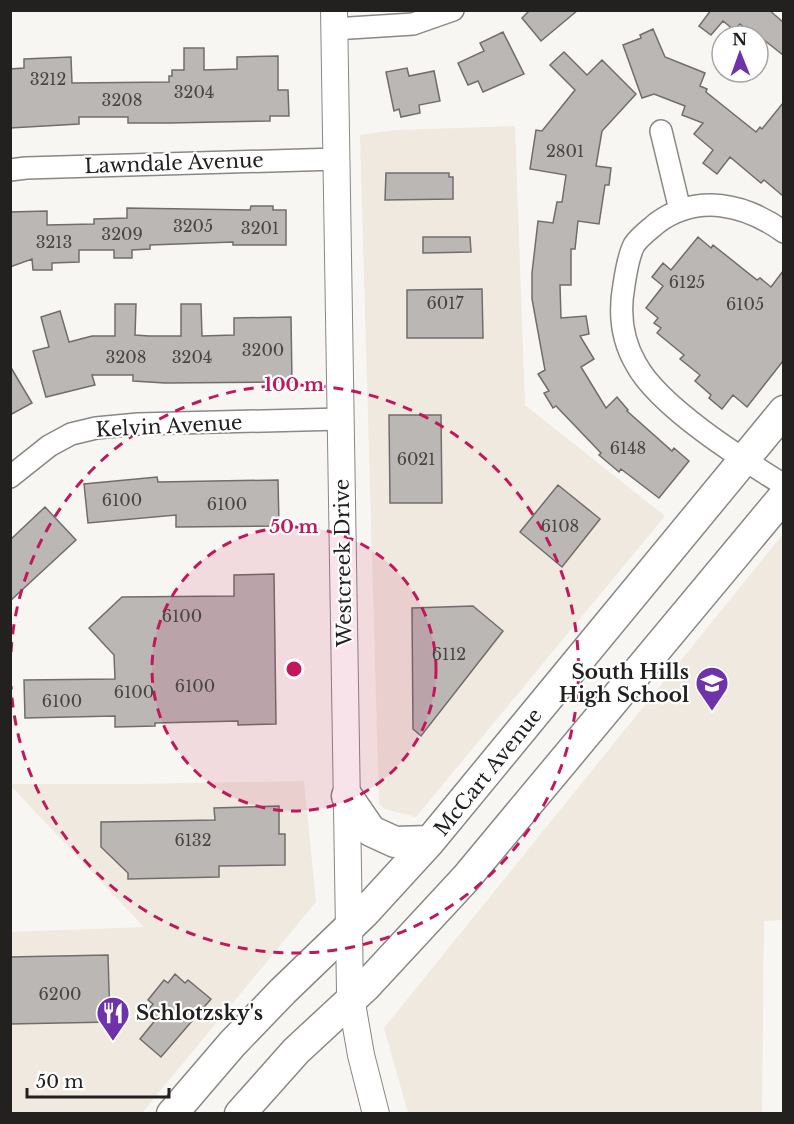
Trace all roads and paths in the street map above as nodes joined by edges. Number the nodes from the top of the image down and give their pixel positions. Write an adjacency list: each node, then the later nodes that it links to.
1 (453, 10): 2 (street)
2 (334, 20): 4 (street, Westcreek Drive)
3 (661, 131): 6 (street)
4 (337, 159): 5 (street, Lawndale Avenue); 9 (street, Westcreek Drive)
5 (10, 170)
6 (680, 210): 7 (street); 10 (street)
7 (783, 232)
8 (783, 411): 10 (main road, McCart Avenue)
9 (341, 419): 11 (street, Kelvin Avenue); 14 (street, Westcreek Drive)
10 (744, 460): 12 (street); 15 (main road, McCart Avenue)
11 (10, 477)
12 (783, 485)
13 (783, 496): 17 (main road)
14 (347, 796): 15 (main road); 16 (street, Westcreek Drive)
15 (430, 842): 16 (main road, McCart Avenue)
16 (349, 927): 17 (street, Westcreek Drive); 18 (main road, McCart Avenue)
17 (352, 1000): 19 (main road); 20 (street, Westcreek Drive)
18 (172, 1113)
19 (240, 1113)
20 (376, 1113)

